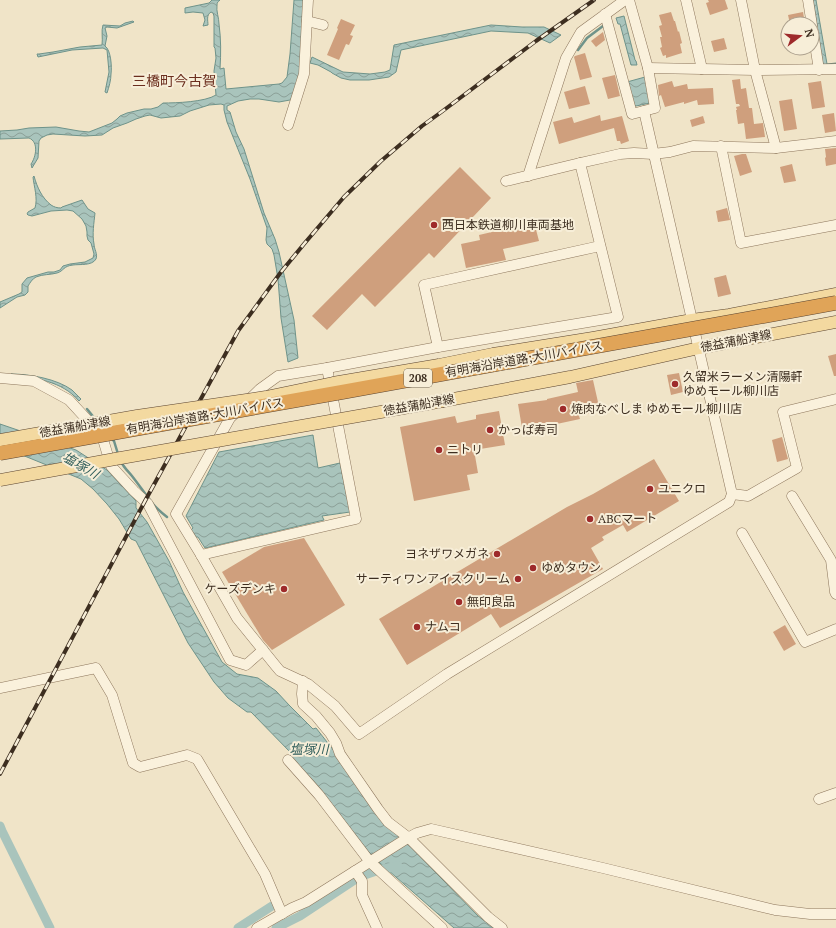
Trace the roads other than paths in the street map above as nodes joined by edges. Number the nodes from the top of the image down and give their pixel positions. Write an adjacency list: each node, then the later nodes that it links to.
1 (308, 0): 8 (street)
2 (625, 0): 7 (street)
3 (629, 0): 10 (street)
4 (686, 0): 11 (street)
5 (741, 0): 13 (street)
6 (808, 0): 14 (street)
7 (605, 14): 15 (street); 22 (street)
8 (307, 22): 9 (street); 16 (street)
9 (323, 25)
10 (648, 68): 11 (street); 15 (street)
11 (702, 69): 13 (street)
12 (836, 69): 14 (street)
13 (755, 70): 14 (street); 19 (street)
14 (819, 70)
15 (644, 111): 20 (street)
16 (288, 125)
17 (836, 141): 19 (street)
18 (721, 146): 19 (street); 20 (street); 24 (street)
19 (776, 148)
20 (653, 154): 21 (street); 28 (street)
21 (580, 162): 22 (street); 25 (street)
22 (528, 176): 23 (street)
23 (506, 181)
24 (836, 224)
25 (600, 246): 30 (street); 32 (street)
26 (836, 294): 28 (main road, 徳益蒲船津線)
27 (836, 303): 38 (highway, 有明海沿岸道路;大川バイパス / 208, bridge)
28 (692, 320): 31 (main road, 徳益蒲船津線); 33 (street)
29 (836, 322): 33 (main road, 徳益蒲船津線)
30 (563, 326): 31 (street); 32 (street)
31 (567, 342): 37 (main road, 徳益蒲船津線, bridge)
32 (438, 347): 34 (street)
33 (699, 348): 39 (main road, 徳益蒲船津線, bridge); 40 (street)
34 (327, 368): 43 (street); 43 (street)
35 (0, 378): 46 (street)
36 (836, 399): 40 (street)
37 (0, 440)
38 (0, 453)
39 (0, 480)
40 (732, 494): 47 (street)
41 (792, 496): 44 (street)
42 (742, 533): 45 (street)
43 (201, 555): 46 (street)
44 (836, 594)
45 (836, 629)
46 (263, 650): 47 (street)
47 (303, 681): 52 (street)
48 (0, 688): 55 (street)
49 (288, 760): 53 (street)
50 (836, 793): 51 (street)
51 (819, 800)
52 (407, 838): 53 (street); 56 (street); 60 (street)
53 (370, 862): 54 (street); 59 (street)
54 (355, 871): 55 (street); 58 (street)
55 (282, 914): 57 (street)
56 (836, 914)
57 (257, 928)
58 (377, 928)
59 (442, 928)
60 (502, 928)

